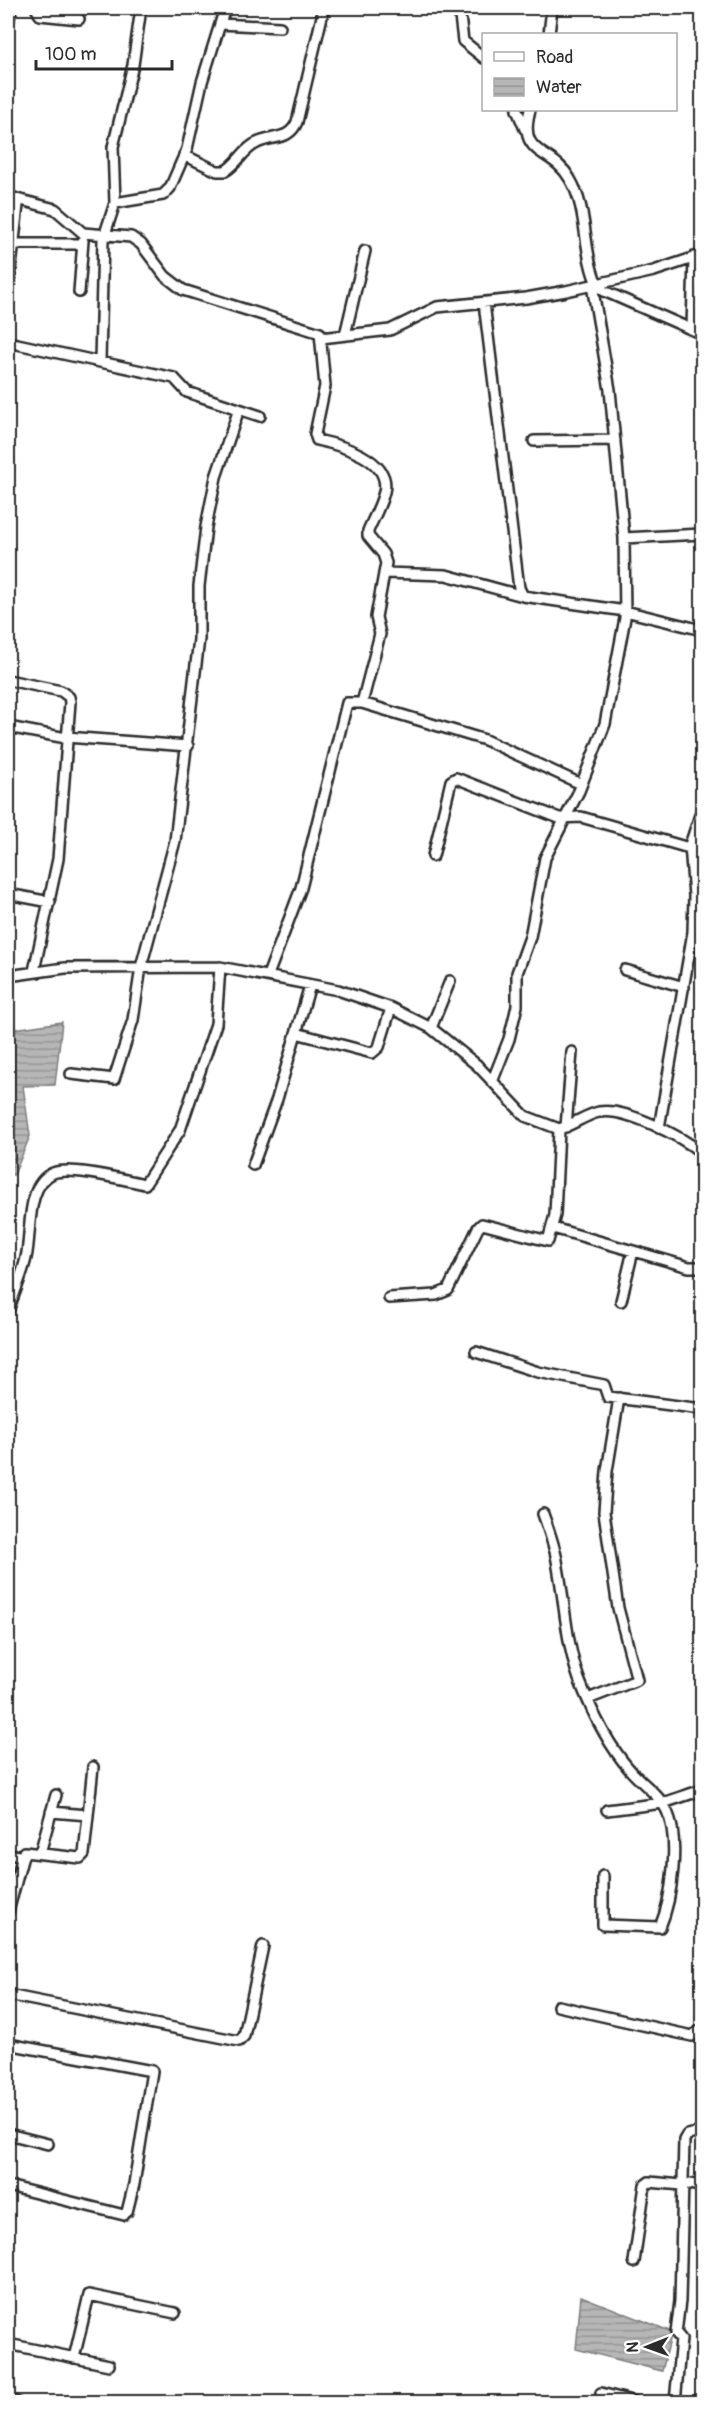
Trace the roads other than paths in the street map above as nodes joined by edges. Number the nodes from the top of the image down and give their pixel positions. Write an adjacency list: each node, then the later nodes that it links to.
1 (10, 8): 9 (street)
2 (36, 8): 8 (street)
3 (141, 8): 19 (street)
4 (225, 8): 10 (street)
5 (324, 8): 17 (street)
6 (459, 8): 13 (street)
7 (552, 8): 12 (street)
8 (79, 18)
9 (9, 20)
10 (220, 24): 11 (street); 17 (street)
11 (280, 27)
12 (549, 33)
13 (482, 57)
14 (517, 111): 16 (street)
15 (530, 111): 16 (street)
16 (525, 129): 26 (street)
17 (184, 155): 19 (street)
18 (12, 198): 20 (street); 22 (street)
19 (115, 203): 21 (street)
20 (83, 233): 21 (street); 23 (street)
21 (104, 235): 33 (street); 35 (street)
22 (13, 244): 23 (street); 28 (street)
23 (82, 244): 27 (street)
24 (365, 250): 32 (street)
25 (698, 256): 26 (street); 30 (street)
26 (594, 285): 29 (street); 30 (street); 38 (street)
27 (79, 292)
28 (8, 294)
29 (484, 303): 32 (street); 43 (street)
30 (692, 328): 31 (street)
31 (702, 334)
32 (345, 335): 33 (street)
33 (321, 338): 42 (street)
34 (8, 342): 35 (street)
35 (100, 361): 36 (street)
36 (239, 409): 37 (street); 50 (street)
37 (260, 416)
38 (615, 440): 39 (street); 41 (street)
39 (534, 441)
40 (702, 534): 41 (street)
41 (624, 538): 44 (street)
42 (384, 573): 43 (street); 47 (street)
43 (523, 596): 44 (street)
44 (625, 611): 45 (street); 51 (street)
45 (702, 630)
46 (8, 680): 49 (street)
47 (362, 703): 51 (street); 62 (street)
48 (8, 727): 49 (street)
49 (66, 737): 50 (street); 57 (street)
50 (188, 746): 58 (street)
51 (581, 784): 53 (street)
52 (702, 808): 54 (street)
53 (565, 818): 54 (street); 55 (street); 72 (street)
54 (689, 848): 66 (street)
55 (432, 856)
56 (8, 894): 57 (street)
57 (50, 902): 61 (street)
58 (141, 967): 59 (street); 61 (street); 71 (street)
59 (220, 968): 62 (street); 82 (street)
60 (625, 970): 66 (street)
61 (34, 971): 63 (street)
62 (268, 975): 65 (street)
63 (8, 976)
64 (450, 981): 68 (street)
65 (309, 985): 67 (street); 69 (street)
66 (684, 987): 74 (street)
67 (391, 1008): 68 (street); 69 (street)
68 (430, 1028): 72 (street)
69 (296, 1033): 76 (street)
70 (572, 1053): 73 (street)
71 (71, 1074)
72 (492, 1082): 73 (street)
73 (563, 1128): 74 (street); 77 (street)
74 (659, 1128): 75 (street)
75 (702, 1153)
76 (253, 1165)
77 (553, 1228): 78 (street); 80 (street)
78 (633, 1251): 79 (street); 81 (street)
79 (702, 1267)
80 (389, 1298)
81 (621, 1301)
82 (8, 1311)
83 (476, 1352): 84 (street)
84 (619, 1398): 85 (street); 87 (street)
85 (702, 1409)
86 (543, 1514): 87 (street)
87 (588, 1699): 91 (street)
88 (93, 1767): 94 (street)
89 (702, 1790): 91 (street)
90 (56, 1795): 93 (street)
91 (663, 1803): 92 (street); 98 (street)
92 (607, 1810)
93 (51, 1812): 94 (street); 96 (street)
94 (88, 1815): 96 (street)
95 (8, 1853): 97 (street)
96 (40, 1853): 97 (street)
97 (21, 1857): 99 (street)
98 (603, 1876)
99 (8, 1909)
100 (263, 1946): 101 (street)
101 (8, 1995)
102 (558, 2006): 103 (street)
103 (702, 2029)
104 (8, 2044): 109 (street)
105 (702, 2132): 108 (street)
106 (8, 2134): 107 (street)
107 (48, 2144)
108 (682, 2184): 110 (street); 111 (street); 120 (street)
109 (8, 2186)
110 (702, 2186)
111 (634, 2262)
112 (175, 2313): 114 (street)
113 (8, 2344): 114 (street)
114 (74, 2358): 115 (street)
115 (109, 2365)
116 (601, 2392): 119 (street)
117 (8, 2401): 118 (street)
118 (16, 2403)
119 (635, 2403)
120 (675, 2403)

